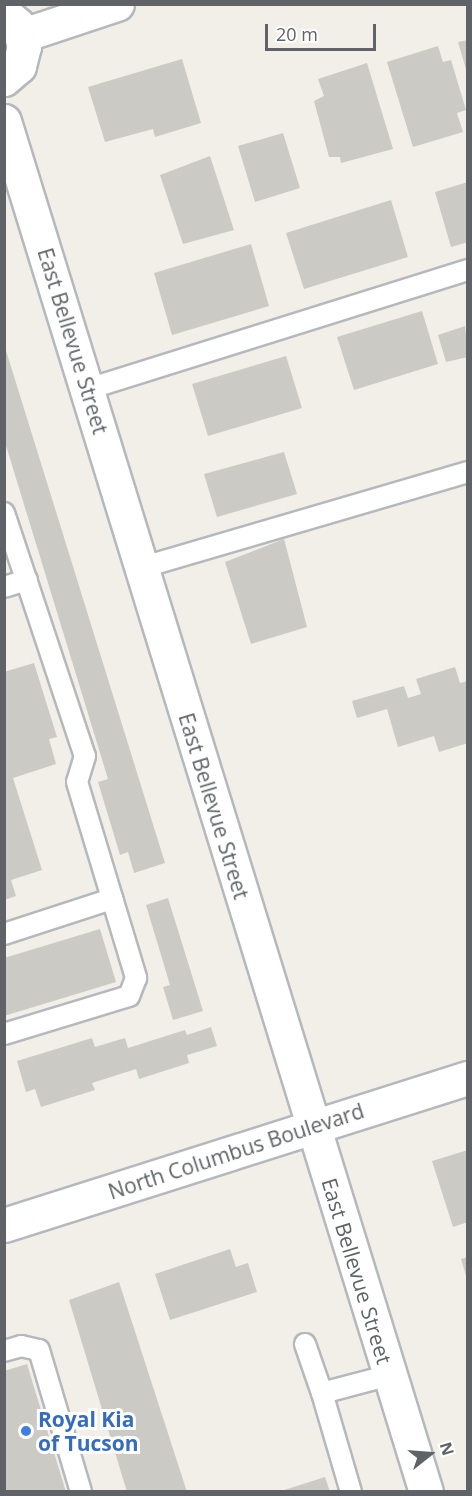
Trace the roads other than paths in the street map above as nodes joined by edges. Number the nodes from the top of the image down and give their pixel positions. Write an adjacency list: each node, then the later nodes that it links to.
1 (117, 4): 2 (street)
2 (14, 24): 3 (street)
3 (4, 79)
4 (4, 121): 6 (street, East Bellevue Street)
5 (468, 270): 6 (lane)
6 (88, 389): 9 (street, East Bellevue Street)
7 (468, 472): 9 (lane)
8 (4, 513): 10 (lane)
9 (140, 568): 16 (street, East Bellevue Street)
10 (27, 580): 11 (lane); 12 (lane)
11 (4, 587)
12 (112, 900): 13 (lane); 14 (lane)
13 (4, 934)
14 (4, 1034)
15 (468, 1078): 16 (street, North Columbus Boulevard)
16 (312, 1126): 17 (street, North Columbus Boulevard); 20 (street, East Bellevue Street)
17 (4, 1225)
18 (305, 1344): 21 (lane)
19 (4, 1351): 22 (lane)
20 (390, 1374): 21 (lane); 24 (street, East Bellevue Street)
21 (322, 1394): 23 (lane)
22 (81, 1491)
23 (351, 1491)
24 (426, 1491)

